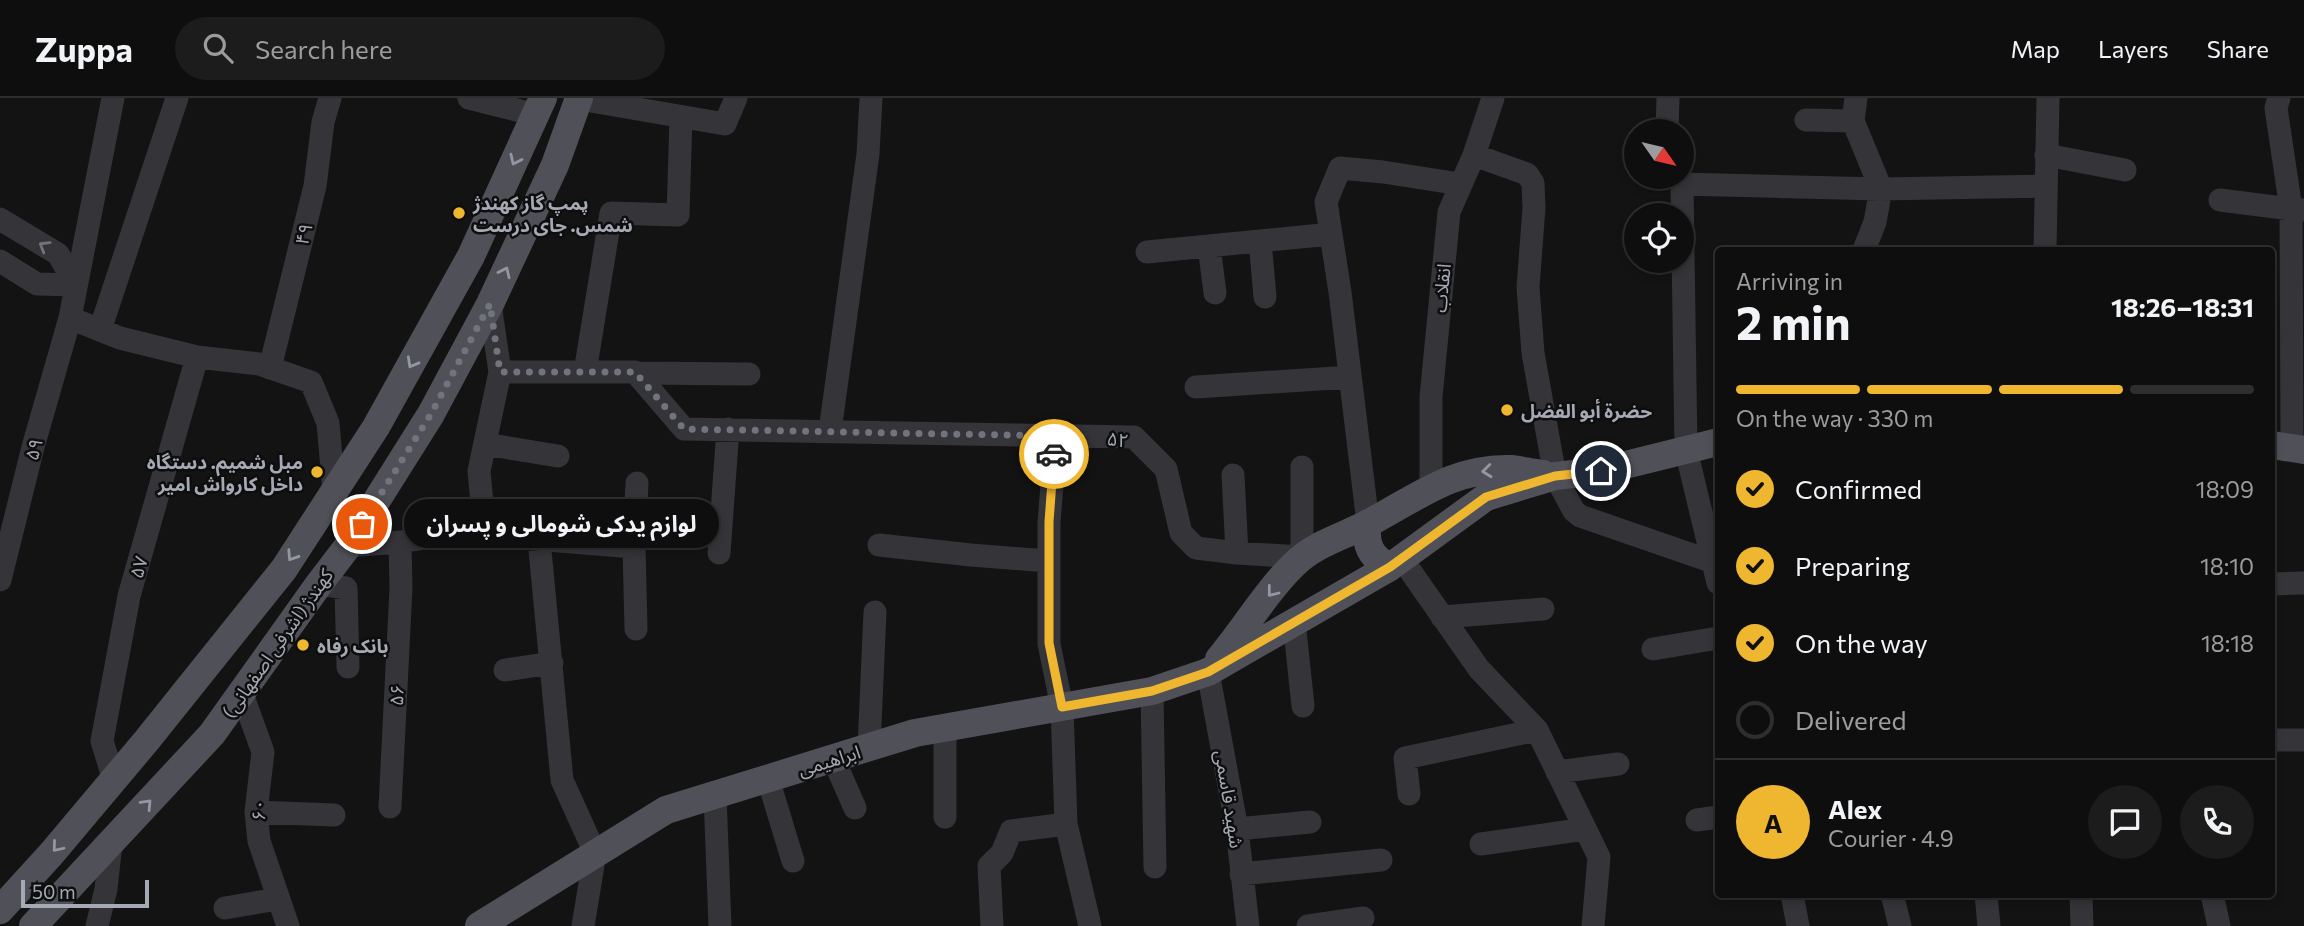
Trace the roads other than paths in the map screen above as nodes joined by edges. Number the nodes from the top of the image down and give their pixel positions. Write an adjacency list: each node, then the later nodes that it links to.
1 (113, 98): 36 (street, ۵۹)
2 (177, 98): 42 (street)
3 (330, 98): 44 (street, ۴۹)
4 (469, 98): 13 (street)
5 (579, 98): 14 (street); 40 (main road, کهندژ (اشرفی اصفهانی), one-way to 5)
6 (736, 98): 14 (street)
7 (871, 98): 52 (street)
8 (1493, 98): 18 (street, انقلاب)
9 (1668, 98): 15 (street)
10 (1856, 98): 17 (street)
11 (2048, 98): 19 (street)
12 (2278, 98): 27 (street)
13 (540, 107): 64 (main road, کهندژ (اشرفی اصفهانی), one-way to 64)
14 (681, 117): 46 (street)
15 (1667, 119)
16 (1805, 120): 17 (street)
17 (1853, 121): 25 (street)
18 (1474, 155): 22 (street, انقلاب); 61 (street)
19 (2046, 155): 20 (street); 23 (street)
20 (2125, 170)
21 (1694, 182): 25 (street)
22 (1460, 184): 29 (street); 63 (street, انقلاب)
23 (2045, 186): 25 (street); 33 (street)
24 (1680, 189): 57 (street)
25 (1881, 189): 32 (street)
26 (2220, 200): 27 (street)
27 (2297, 210): 37 (street)
28 (0, 219): 36 (street, one-way to 28)
29 (1331, 234): 30 (street); 49 (street)
30 (1259, 241): 31 (street); 39 (street)
31 (1209, 246): 34 (street); 38 (street)
32 (1865, 247)
33 (2045, 247)
34 (1147, 252)
35 (0, 261): 36 (street)
36 (76, 285): 41 (street, ۵۹)
37 (2281, 290): 56 (street)
38 (1215, 293)
39 (1265, 298)
40 (490, 304): 45 (street); 70 (main road, کهندژ (اشرفی اصفهانی))
41 (70, 318): 42 (street); 79 (street, ۵۹)
42 (100, 330): 43 (street)
43 (197, 357): 44 (street); 107 (street, ۵۷)
44 (270, 368): 64 (street)
45 (500, 372): 46 (street); 55 (street)
46 (584, 372): 47 (street)
47 (636, 373): 48 (street); 51 (street, ۵۲)
48 (749, 374)
49 (1350, 377): 50 (street); 65 (street)
50 (1196, 387)
51 (728, 429): 52 (street, ۵۲); 72 (street)
52 (830, 432): 53 (street, ۵۲)
53 (1056, 436): 73 (street, ۵۲); 75 (street)
54 (1715, 443): 57 (main road)
55 (485, 444): 58 (street); 66 (street)
56 (2289, 448)
57 (1686, 450): 61 (main road); 77 (street)
58 (558, 456)
59 (1302, 467): 74 (street)
60 (1233, 475): 73 (street)
61 (1555, 476): 63 (main road, one-way to 63); 76 (main road, ابراهیمی); 78 (street)
62 (637, 483): 71 (street)
63 (1431, 487): 65 (main road)
64 (334, 492): 107 (main road, کهندژ (اشرفی اصفهانی), one-way to 107)
65 (1368, 523): 74 (main road); 76 (main road)
66 (485, 535): 67 (street); 68 (street)
67 (539, 540): 71 (street); 90 (street)
68 (400, 542): 70 (street); 110 (street, ۵۶)
69 (879, 545): 75 (street)
70 (348, 546): 81 (main road, کهندژ (اشرفی اصفهانی))
71 (634, 547): 87 (street)
72 (719, 553)
73 (1237, 553): 74 (street, ۵۲)
74 (1302, 557): 93 (main road, one-way to 93)
75 (1048, 561): 97 (street)
76 (1396, 563): 85 (street); 86 (main road, ابراهیمی)
77 (1715, 569)
78 (1715, 573)
79 (0, 580)
80 (2304, 583): 82 (street)
81 (318, 584): 91 (street); 95 (main road, کهندژ (اشرفی اصفهانی))
82 (2275, 584)
83 (1543, 609): 85 (street)
84 (875, 612): 102 (street)
85 (1442, 617): 99 (street)
86 (1294, 621): 93 (main road, ابراهیمی); 96 (street)
87 (636, 629)
88 (1715, 639): 89 (street)
89 (1653, 649)
90 (552, 663): 92 (street); 121 (street)
91 (348, 667)
92 (505, 670)
93 (1208, 672): 94 (main road, ابراهیمی); 117 (street, شهید قاسمی)
94 (1152, 691): 97 (main road, ابراهیمی); 124 (street)
95 (242, 694): 112 (street, ۶۰); 119 (main road, کهندژ (اشرفی اصفهانی), one-way to 95)
96 (1303, 706)
97 (1062, 707): 98 (main road, ابراهیمی); 116 (street)
98 (945, 727): 102 (main road, ابراهیمی); 114 (street)
99 (1537, 730): 105 (street); 108 (street)
100 (2275, 740): 101 (street)
101 (2304, 740)
102 (869, 747): 103 (main road, ابراهیمی)
103 (833, 758): 106 (main road, ابراهیمی); 111 (street)
104 (1618, 764): 105 (street)
105 (1557, 772): 118 (street)
106 (768, 779): 109 (main road, ابراهیمی); 123 (street)
107 (114, 780): 133 (main road, کهندژ (اشرفی اصفهانی), one-way to 133)
108 (1409, 794)
109 (715, 795): 121 (main road, ابراهیمی); 140 (street)
110 (390, 807)
111 (855, 808)
112 (256, 812): 113 (street); 131 (street, ۶۰)
113 (334, 815)
114 (945, 817)
115 (1310, 822): 117 (street)
116 (1066, 824): 141 (street); 142 (street)
117 (1237, 829): 125 (street, شهید قاسمی)
118 (1585, 829): 120 (street); 145 (street)
119 (111, 843): 135 (main road, کهندژ (اشرفی اصفهانی)); 136 (street)
120 (1480, 844)
121 (595, 853): 138 (main road, ابراهیمی); 139 (street)
122 (1381, 860): 125 (street)
123 (793, 861)
124 (1155, 867)
125 (1241, 874): 143 (street, شهید قاسمی)
126 (1795, 898): 146 (street)
127 (1893, 898): 147 (street)
128 (1986, 898): 148 (street)
129 (2081, 898): 149 (street)
130 (2213, 898): 150 (street)
131 (277, 899): 132 (street); 137 (street, ۶۰)
132 (225, 908)
133 (0, 910)
134 (1363, 918): 144 (street)
135 (33, 926)
136 (97, 926)
137 (288, 926)
138 (479, 926)
139 (583, 926)
140 (720, 926)
141 (992, 926)
142 (1090, 926)
143 (1248, 926)
144 (1308, 926)
145 (1593, 926)
146 (1797, 926)
147 (1900, 926)
148 (1989, 926)
149 (2082, 926)
150 (2219, 926)

